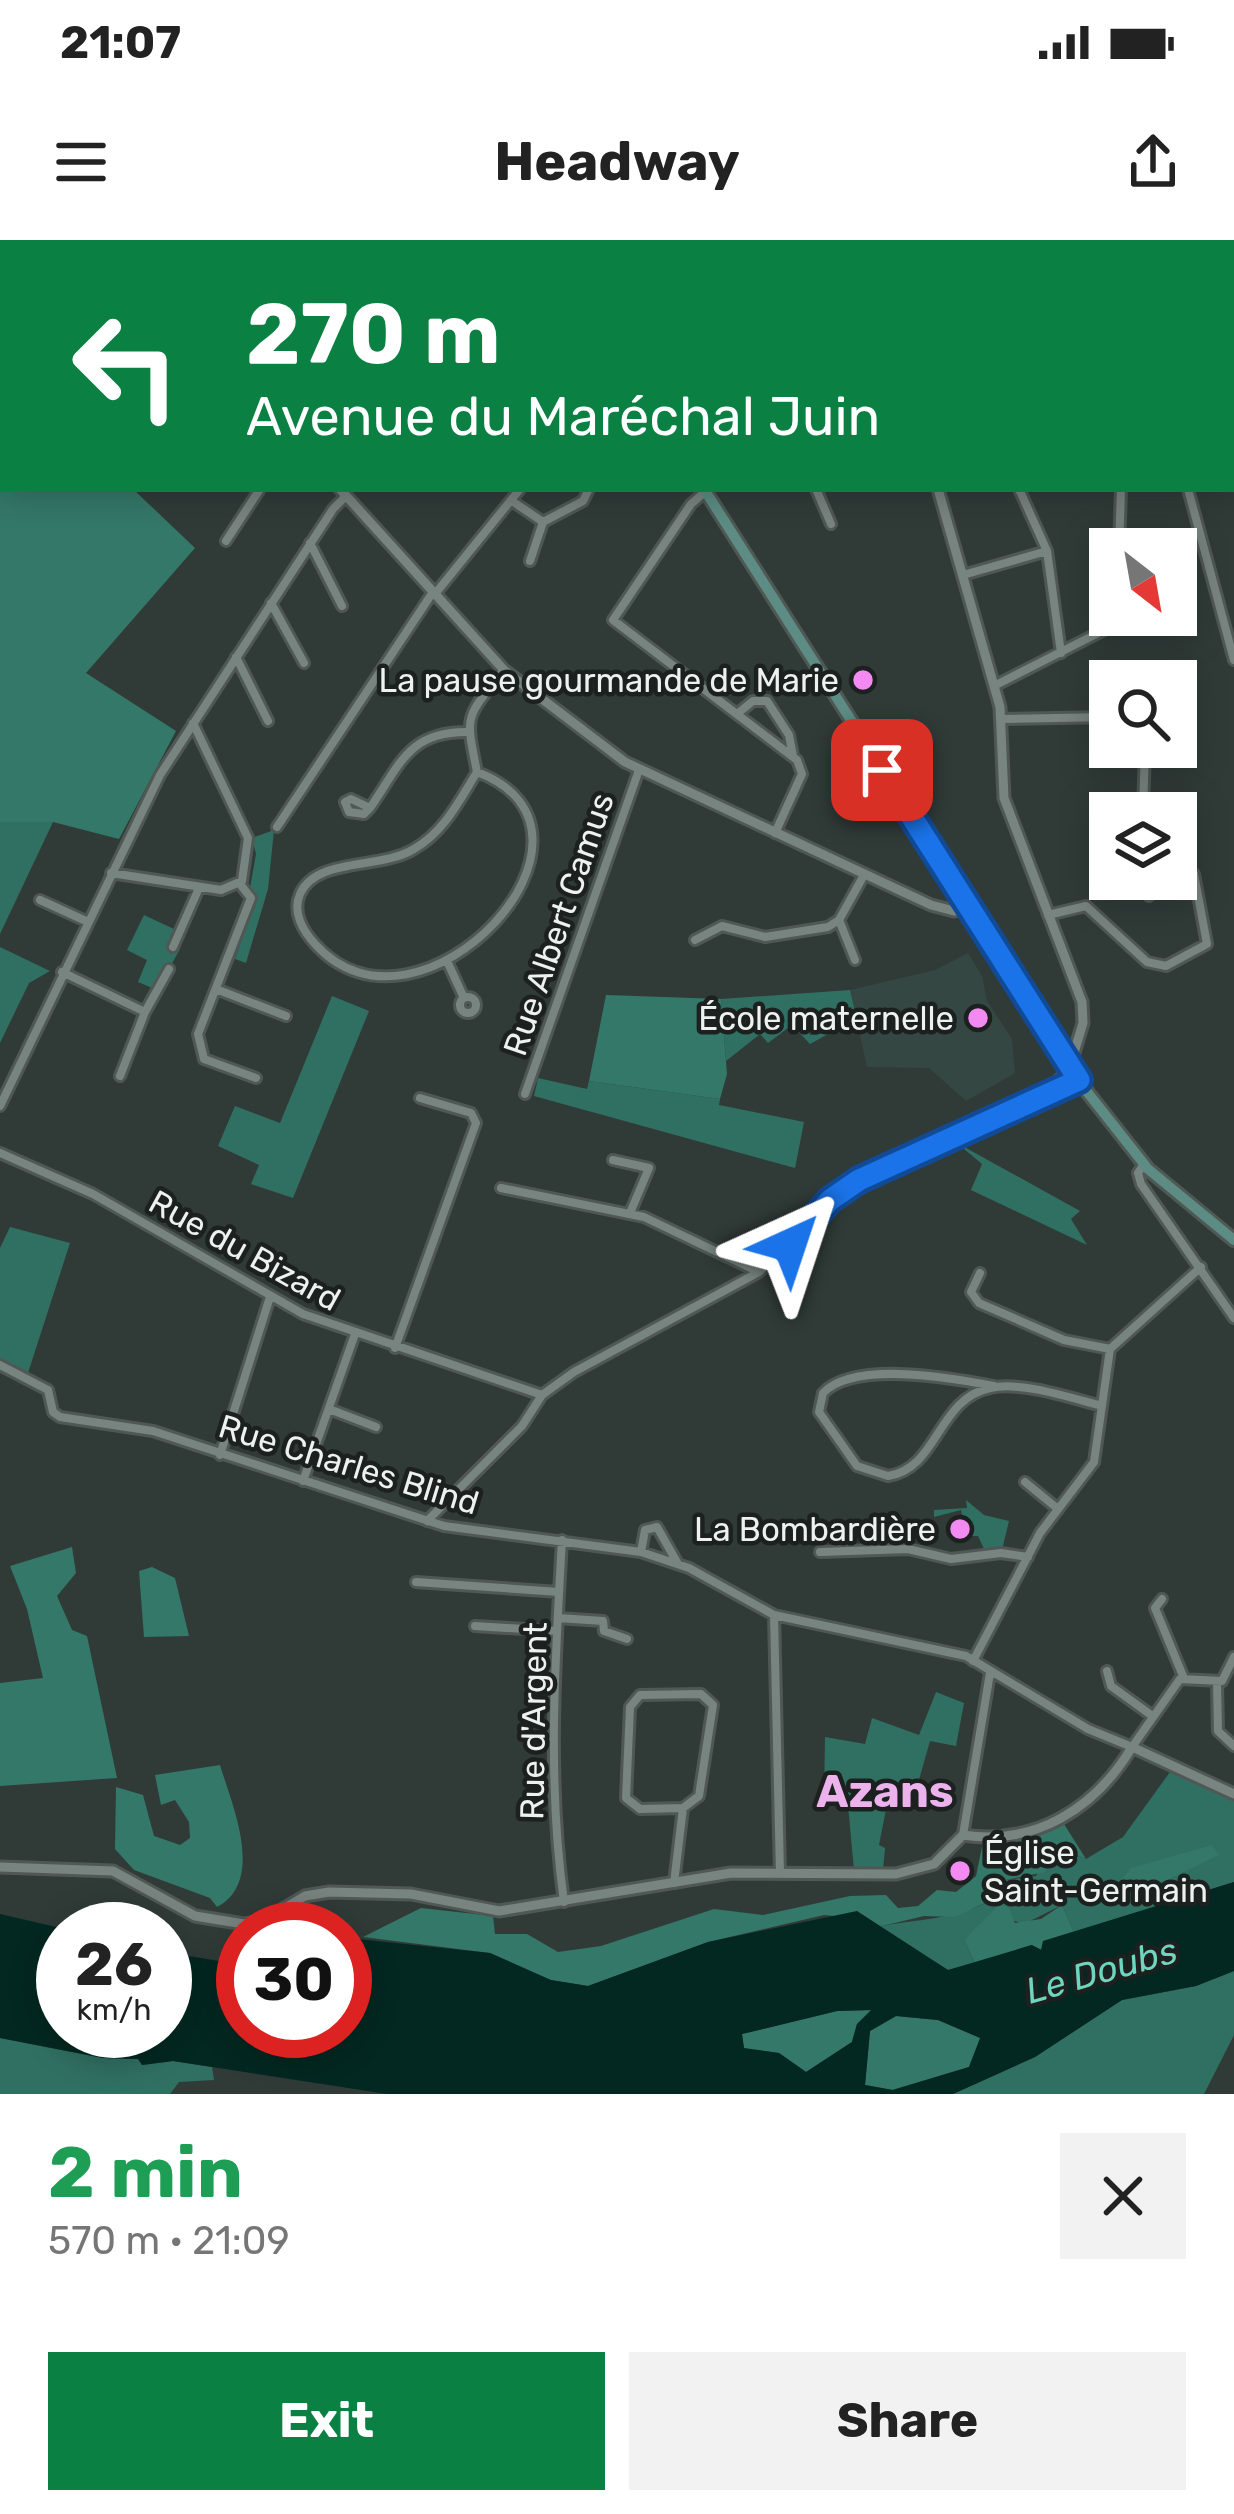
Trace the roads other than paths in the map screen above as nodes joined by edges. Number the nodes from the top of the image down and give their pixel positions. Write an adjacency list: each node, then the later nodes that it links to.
1 (258, 492): 17 (street)
2 (346, 492): 18 (street)
3 (348, 492): 22 (street)
4 (518, 492): 13 (street)
5 (587, 492): 14 (street)
6 (703, 492): 32 (street)
7 (706, 492): 50 (main road)
8 (817, 492): 15 (street)
9 (939, 492): 21 (street)
10 (1020, 492): 19 (street)
11 (1121, 492): 16 (street)
12 (1190, 492): 28 (street)
13 (512, 501): 14 (street); 22 (street)
14 (543, 522): 20 (street)
15 (831, 524)
16 (1120, 528)
17 (226, 541)
18 (310, 544): 23 (street); 24 (street)
19 (1047, 551): 21 (street); 26 (street)
20 (530, 561)
21 (963, 575): 31 (street)
22 (434, 593): 30 (street); 42 (street)
23 (272, 603): 27 (street); 29 (street)
24 (341, 606)
25 (1093, 636): 26 (street)
26 (1060, 653): 31 (street)
27 (236, 657): 35 (street); 36 (street)
28 (1234, 660)
29 (304, 663)
30 (504, 670): 37 (street); 39 (street)
31 (994, 686): 34 (street)
32 (737, 714): 38 (street); 38 (street)
33 (1089, 717): 34 (street)
34 (1002, 719): 51 (street)
35 (268, 721)
36 (193, 723): 44 (street); 46 (street)
37 (466, 732): 40 (street); 41 (street)
38 (793, 756): 43 (street)
39 (639, 770): 43 (street); 67 (street, Rue Albert Camus)
40 (477, 772): 57 (street); 57 (street)
41 (370, 808)
42 (277, 827)
43 (775, 833): 45 (street)
44 (111, 873): 47 (street); 53 (street)
45 (864, 875): 50 (street); 52 (street)
46 (240, 884): 47 (street); 60 (street)
47 (199, 887): 55 (street)
48 (1197, 890): 51 (street)
49 (40, 900): 53 (street)
50 (968, 908): 64 (main road)
51 (1048, 915): 64 (street)
52 (838, 920): 54 (street); 56 (street)
53 (86, 921): 59 (street)
54 (694, 940)
55 (173, 947)
56 (855, 960)
57 (447, 961): 61 (street)
58 (169, 968): 62 (street)
59 (62, 972): 62 (street); 69 (street)
60 (216, 989): 63 (street); 66 (street)
61 (464, 998)
62 (145, 1012): 65 (street)
63 (286, 1016)
64 (1074, 1072): 72 (main road); 77 (street)
65 (120, 1076)
66 (256, 1078)
67 (525, 1094)
68 (420, 1098): 82 (street)
69 (0, 1106)
70 (0, 1153): 79 (street, Rue du Bizard)
71 (613, 1160): 74 (street)
72 (1144, 1164): 75 (main road); 76 (street)
73 (501, 1188): 74 (street)
74 (630, 1213): 77 (street)
75 (1234, 1240)
76 (1202, 1268): 80 (street); 83 (street)
77 (759, 1272): 86 (street)
78 (980, 1273): 83 (street)
79 (270, 1297): 81 (street, Rue du Bizard); 90 (street)
80 (1234, 1318)
81 (355, 1334): 82 (street, Rue du Bizard); 88 (street)
82 (395, 1348): 86 (street, Rue du Bizard)
83 (1110, 1349): 87 (street)
84 (0, 1365): 90 (street, Rue Charles Blind)
85 (994, 1386): 85 (street); 87 (street)
86 (542, 1395): 94 (street)
87 (1102, 1406): 93 (street)
88 (329, 1409): 89 (street); 91 (street)
89 (376, 1427)
90 (220, 1455): 91 (street, Rue Charles Blind)
91 (303, 1481): 94 (street, Rue Charles Blind)
92 (1025, 1482): 93 (street)
93 (1058, 1509): 98 (street)
94 (427, 1521): 95 (street, Rue Charles Blind)
95 (562, 1540): 96 (street, Rue Charles Blind); 101 (street, Rue d'Argent)
96 (641, 1552): 99 (street, Rue Charles Blind); 99 (street)
97 (820, 1552): 98 (street)
98 (1028, 1557): 109 (street)
99 (678, 1564): 103 (street, Rue Charles Blind)
100 (416, 1582): 101 (street)
101 (559, 1592): 104 (street, Rue d'Argent)
102 (1162, 1599): 112 (street)
103 (774, 1615): 109 (street, Rue Charles Blind); 121 (street)
104 (558, 1618): 106 (street, Rue d'Argent); 107 (street)
105 (476, 1626): 106 (street)
106 (556, 1631): 123 (street, Rue d'Argent)
107 (627, 1639)
108 (1234, 1657): 113 (street)
109 (973, 1661): 111 (street, Rue Charles Blind)
110 (1108, 1671): 114 (street)
111 (990, 1672): 116 (street, Rue Charles Blind); 119 (street)
112 (1183, 1676): 113 (street); 114 (street)
113 (1217, 1682): 115 (street)
114 (1151, 1715): 116 (street)
115 (1234, 1746)
116 (1132, 1748): 117 (street, Rue Charles Blind); 119 (street)
117 (1234, 1794)
118 (683, 1808): 118 (street); 122 (street)
119 (963, 1835): 121 (street)
120 (0, 1867): 123 (street)
121 (780, 1873): 122 (street)
122 (674, 1884): 123 (street)
123 (565, 1903)

